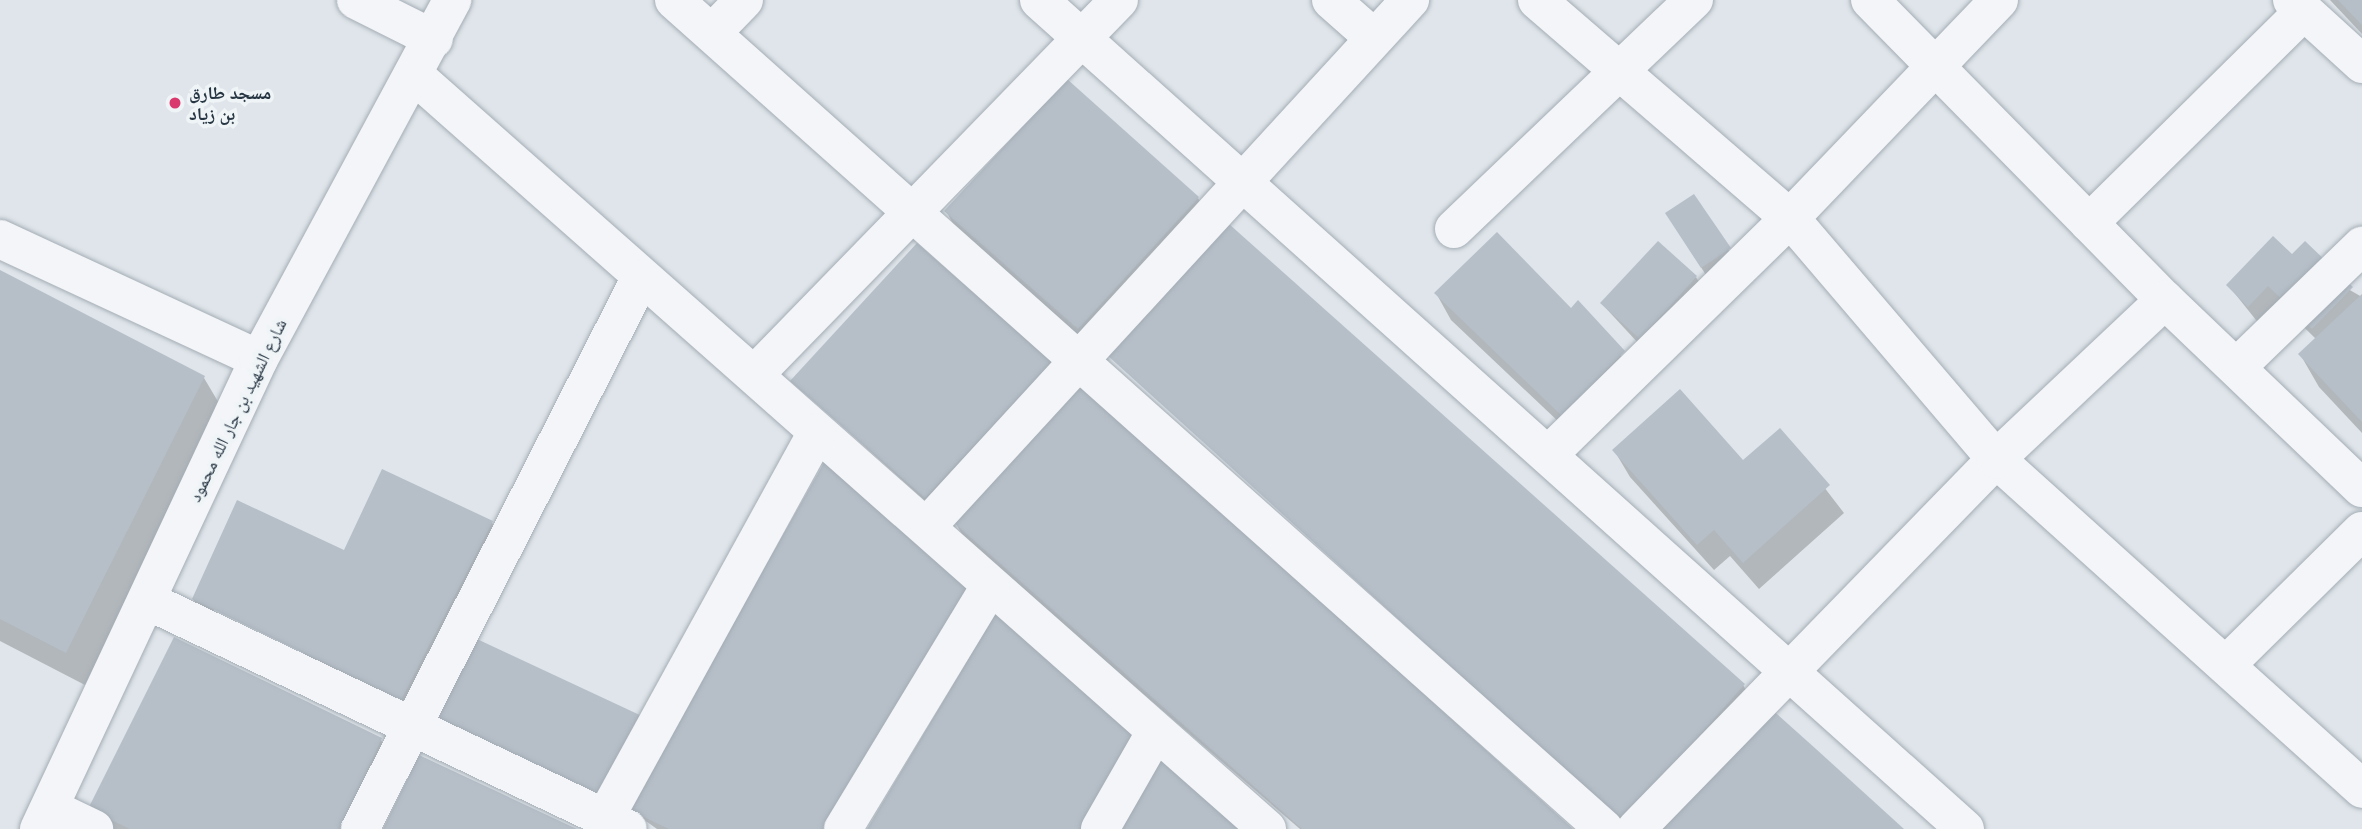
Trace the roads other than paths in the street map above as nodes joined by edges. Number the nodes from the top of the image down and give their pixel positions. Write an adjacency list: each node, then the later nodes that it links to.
1 (356, 0): 17 (street)
2 (452, 0): 17 (street, شارع الشهيد بن جار الله محمود)
3 (674, 0): 14 (street)
4 (744, 0): 14 (street)
5 (1039, 0): 15 (street)
6 (1119, 0): 15 (street)
7 (1331, 0): 16 (street)
8 (1410, 0): 16 (street)
9 (1537, 0): 20 (street)
10 (1694, 0): 20 (street)
11 (1870, 0): 19 (street)
12 (1998, 0): 19 (street)
13 (2298, 5): 18 (street); 25 (street)
14 (712, 33): 23 (street)
15 (1081, 37): 22 (street); 23 (street)
16 (1374, 38): 22 (street)
17 (434, 39): 21 (street, شارع الشهيد بن جار الله محمود)
18 (2362, 64)
19 (1934, 65): 24 (street); 25 (street)
20 (1624, 69): 24 (street); 26 (street)
21 (413, 74): 29 (street); 31 (street, شارع الشهيد بن جار الله محمود)
22 (1246, 185): 32 (street); 36 (street)
23 (907, 213): 32 (street); 34 (street)
24 (1790, 218): 36 (street); 37 (street)
25 (2089, 223): 30 (street)
26 (1454, 229)
27 (0, 239): 31 (street)
28 (2362, 246): 33 (street)
29 (640, 279): 34 (street); 45 (street)
30 (2165, 300): 33 (street); 37 (street)
31 (259, 359): 42 (street, شارع الشهيد بن جار الله محمود)
32 (1080, 361): 39 (street); 55 (street)
33 (2238, 366): 38 (street)
34 (757, 372): 35 (street)
35 (817, 432): 39 (street); 49 (street)
36 (1548, 455): 44 (street)
37 (1996, 459): 43 (street); 44 (street)
38 (2362, 488)
39 (928, 525): 41 (street)
40 (2362, 531): 43 (street)
41 (990, 586): 46 (street); 52 (street)
42 (148, 601): 45 (street); 48 (street, شارع الشهيد بن جار الله محمود)
43 (2226, 665): 47 (street)
44 (1787, 669): 56 (street); 57 (street)
45 (409, 729): 49 (street); 51 (street)
46 (1156, 733): 53 (street); 54 (street)
47 (2362, 789)
48 (45, 819): 50 (street)
49 (617, 824)
50 (94, 829)
51 (360, 829)
52 (843, 829)
53 (1100, 829)
54 (1267, 829)
55 (1604, 829)
56 (1636, 829)
57 (1965, 829)

